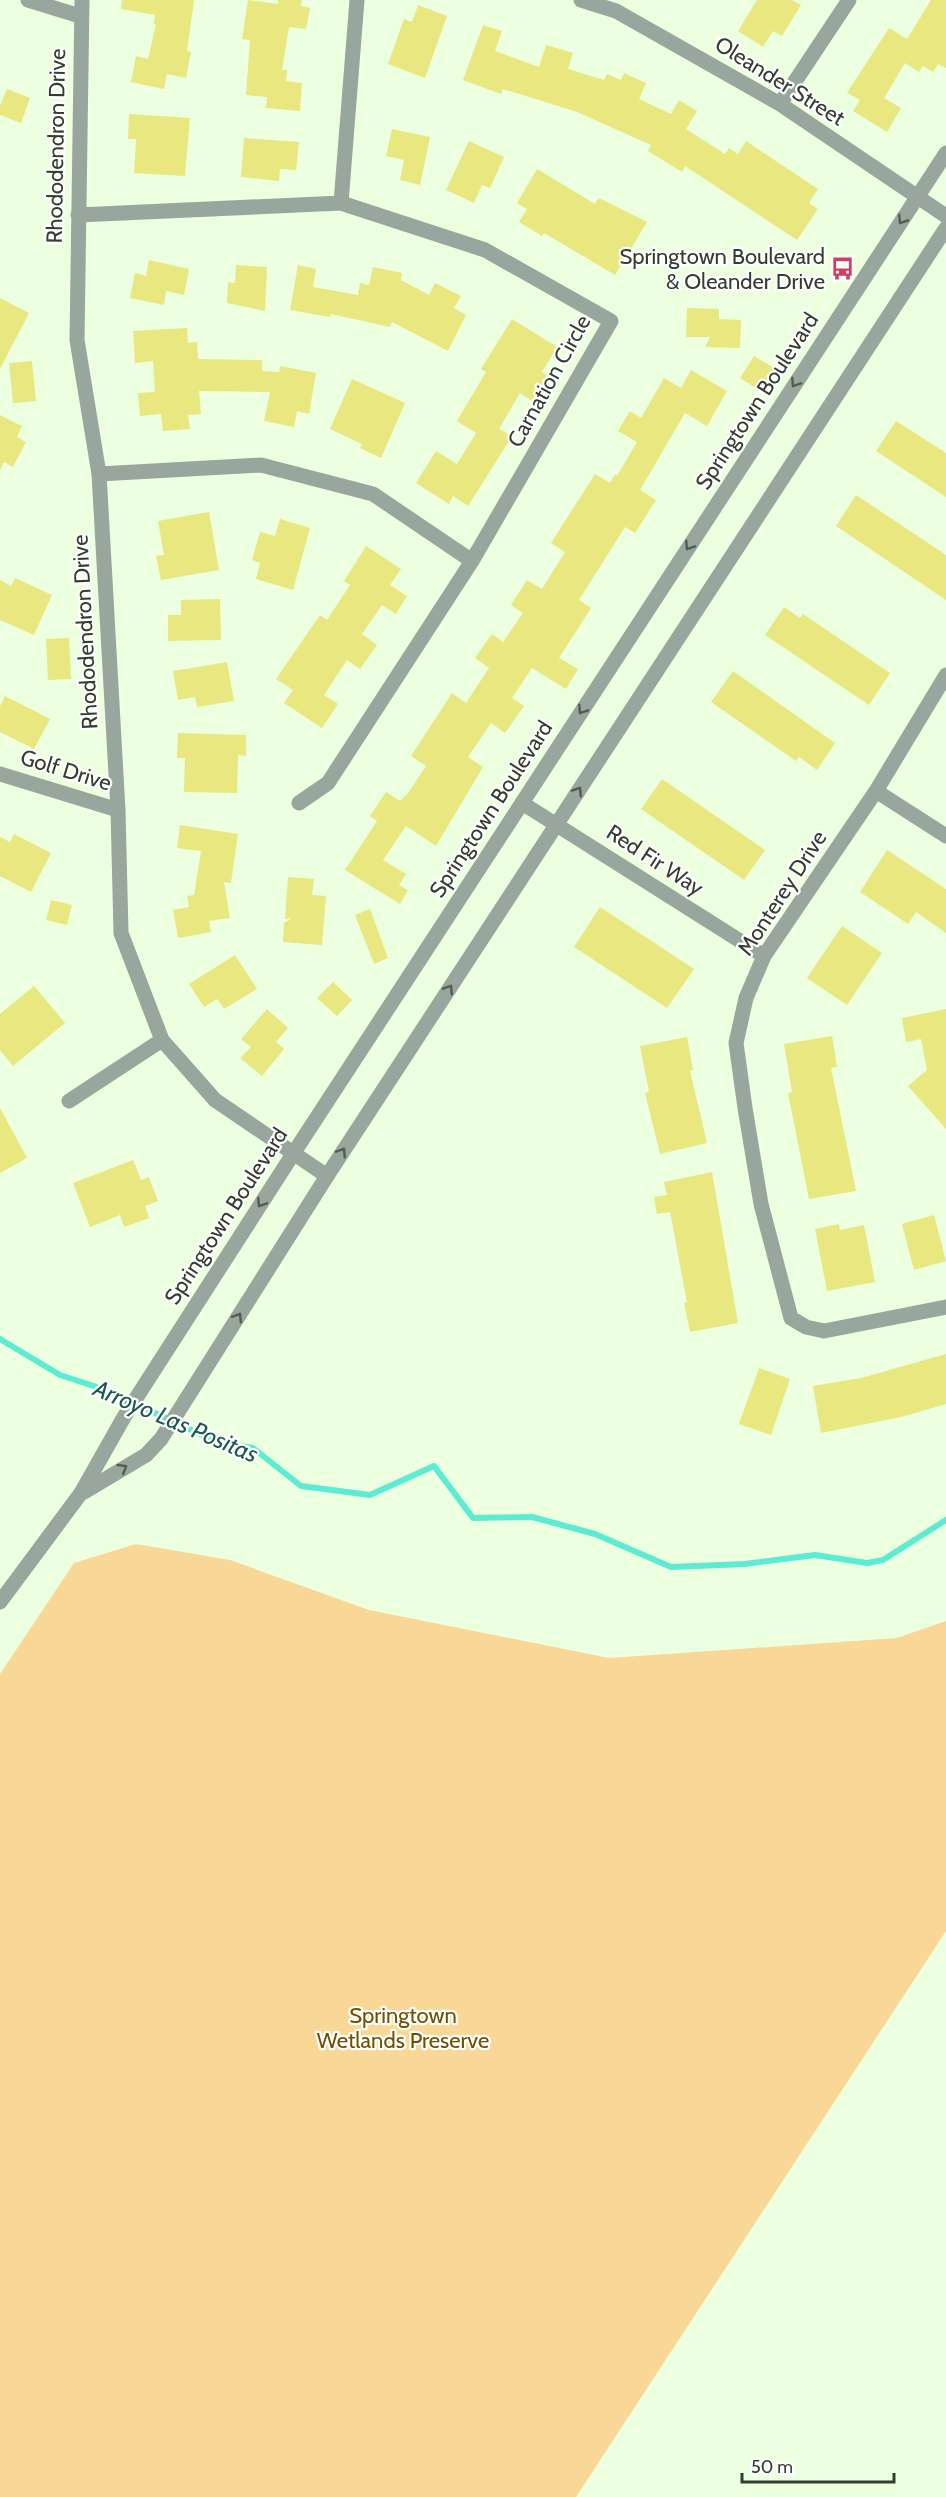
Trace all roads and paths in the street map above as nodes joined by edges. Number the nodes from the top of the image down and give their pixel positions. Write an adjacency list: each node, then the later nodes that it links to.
1 (28, 0): 6 (street)
2 (82, 0): 6 (street, Rhododendron Drive)
3 (357, 0): 10 (street)
4 (581, 0): 7 (street, Oleander Street)
5 (849, 0): 7 (street)
6 (80, 16): 11 (street, Rhododendron Drive)
7 (780, 104): 9 (street, Oleander Street)
8 (946, 153): 9 (street, Springtown Boulevard)
9 (917, 197): 12 (street, Oleander Street); 20 (street, Springtown Boulevard, one-way to 20)
10 (341, 203): 11 (street, Carnation Circle); 15 (street, Carnation Circle)
11 (78, 215): 14 (street, Rhododendron Drive)
12 (946, 216)
13 (946, 228): 22 (street, Springtown Boulevard, one-way to 13)
14 (99, 474): 15 (street); 21 (street, Rhododendron Drive)
15 (472, 561): 19 (street, Carnation Circle)
16 (946, 675): 18 (street, Monterey Drive)
17 (0, 774): 21 (street, Golf Drive)
18 (876, 791): 23 (street); 24 (street, Monterey Drive)
19 (299, 803)
20 (522, 803): 22 (street, Red Fir Way); 27 (street, Springtown Boulevard)
21 (118, 810): 25 (street, Rhododendron Drive)
22 (556, 825): 24 (street, Red Fir Way); 28 (street, Springtown Boulevard, one-way to 22)
23 (946, 836)
24 (764, 956): 29 (street, Monterey Drive)
25 (162, 1040): 26 (street); 27 (street, Rhododendron Drive)
26 (69, 1101)
27 (293, 1154): 28 (street, Rhododendron Drive); 30 (street, Springtown Boulevard, one-way to 30)
28 (327, 1176): 30 (street, Springtown Boulevard, one-way to 28)
29 (946, 1307)
30 (81, 1493): 31 (street, Springtown Boulevard)
31 (0, 1602)

